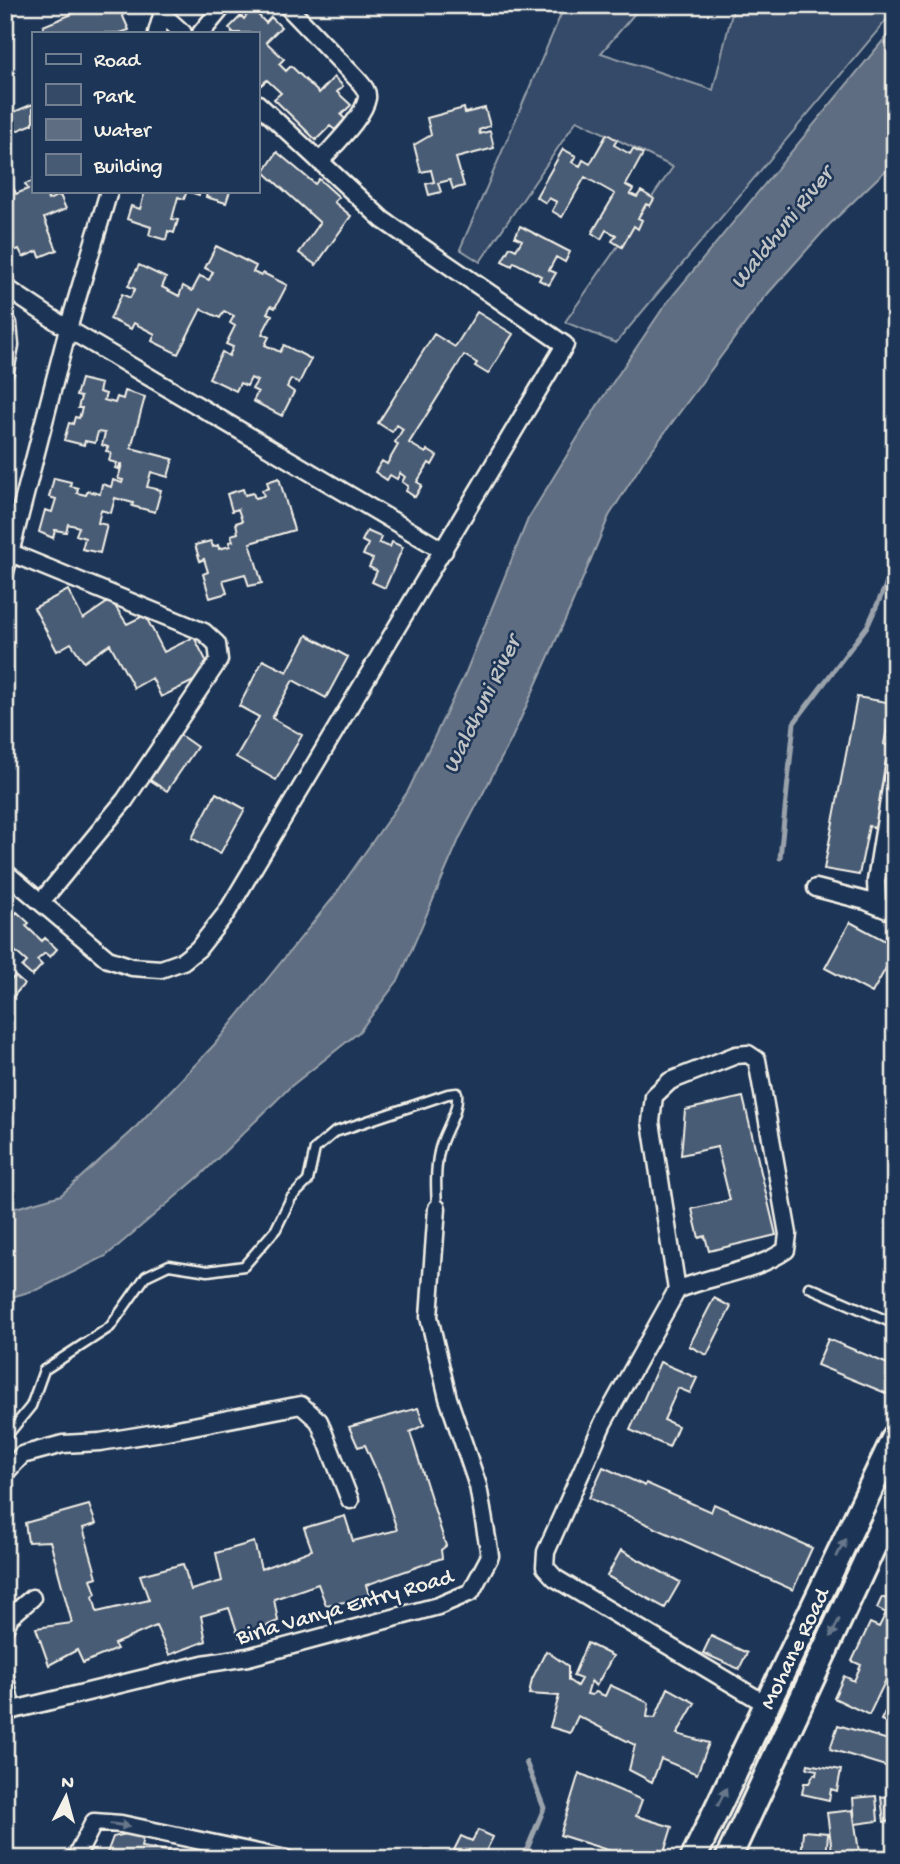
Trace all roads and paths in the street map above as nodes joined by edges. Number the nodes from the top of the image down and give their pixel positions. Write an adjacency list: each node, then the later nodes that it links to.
1 (224, 5): 6 (street)
2 (286, 5): 8 (street)
3 (164, 10): 4 (street); 5 (street)
4 (157, 32)
5 (182, 32)
6 (202, 32)
7 (259, 105): 8 (street)
8 (320, 162): 14 (street)
9 (109, 192): 12 (street)
10 (5, 288): 12 (street)
11 (5, 322): 13 (street)
12 (68, 329): 14 (street); 15 (street)
13 (5, 371)
14 (444, 551): 20 (street)
15 (11, 553): 16 (street); 20 (street)
16 (5, 572)
17 (895, 763): 21 (street)
18 (5, 872): 20 (street)
19 (816, 888): 21 (street)
20 (41, 902)
21 (877, 905): 22 (street)
22 (895, 913)
23 (437, 1208): 28 (lane); 36 (street, Birla Vanya Entry Road)
24 (809, 1287): 26 (lane)
25 (677, 1290): 25 (street); 35 (street)
26 (895, 1324)
27 (895, 1437): 35 (main road, Mohane Road, one-way to 27)
28 (5, 1438)
29 (5, 1473): 31 (street)
30 (895, 1499): 40 (main road, Mohane Road, one-way to 40)
31 (349, 1500)
32 (32, 1598): 33 (street)
33 (5, 1628)
34 (5, 1677): 36 (street)
35 (766, 1704): 39 (main road, Mohane Road, one-way to 35)
36 (8, 1711)
37 (75, 1859): 38 (street, one-way to 38)
38 (286, 1859)
39 (693, 1859)
40 (728, 1859)

